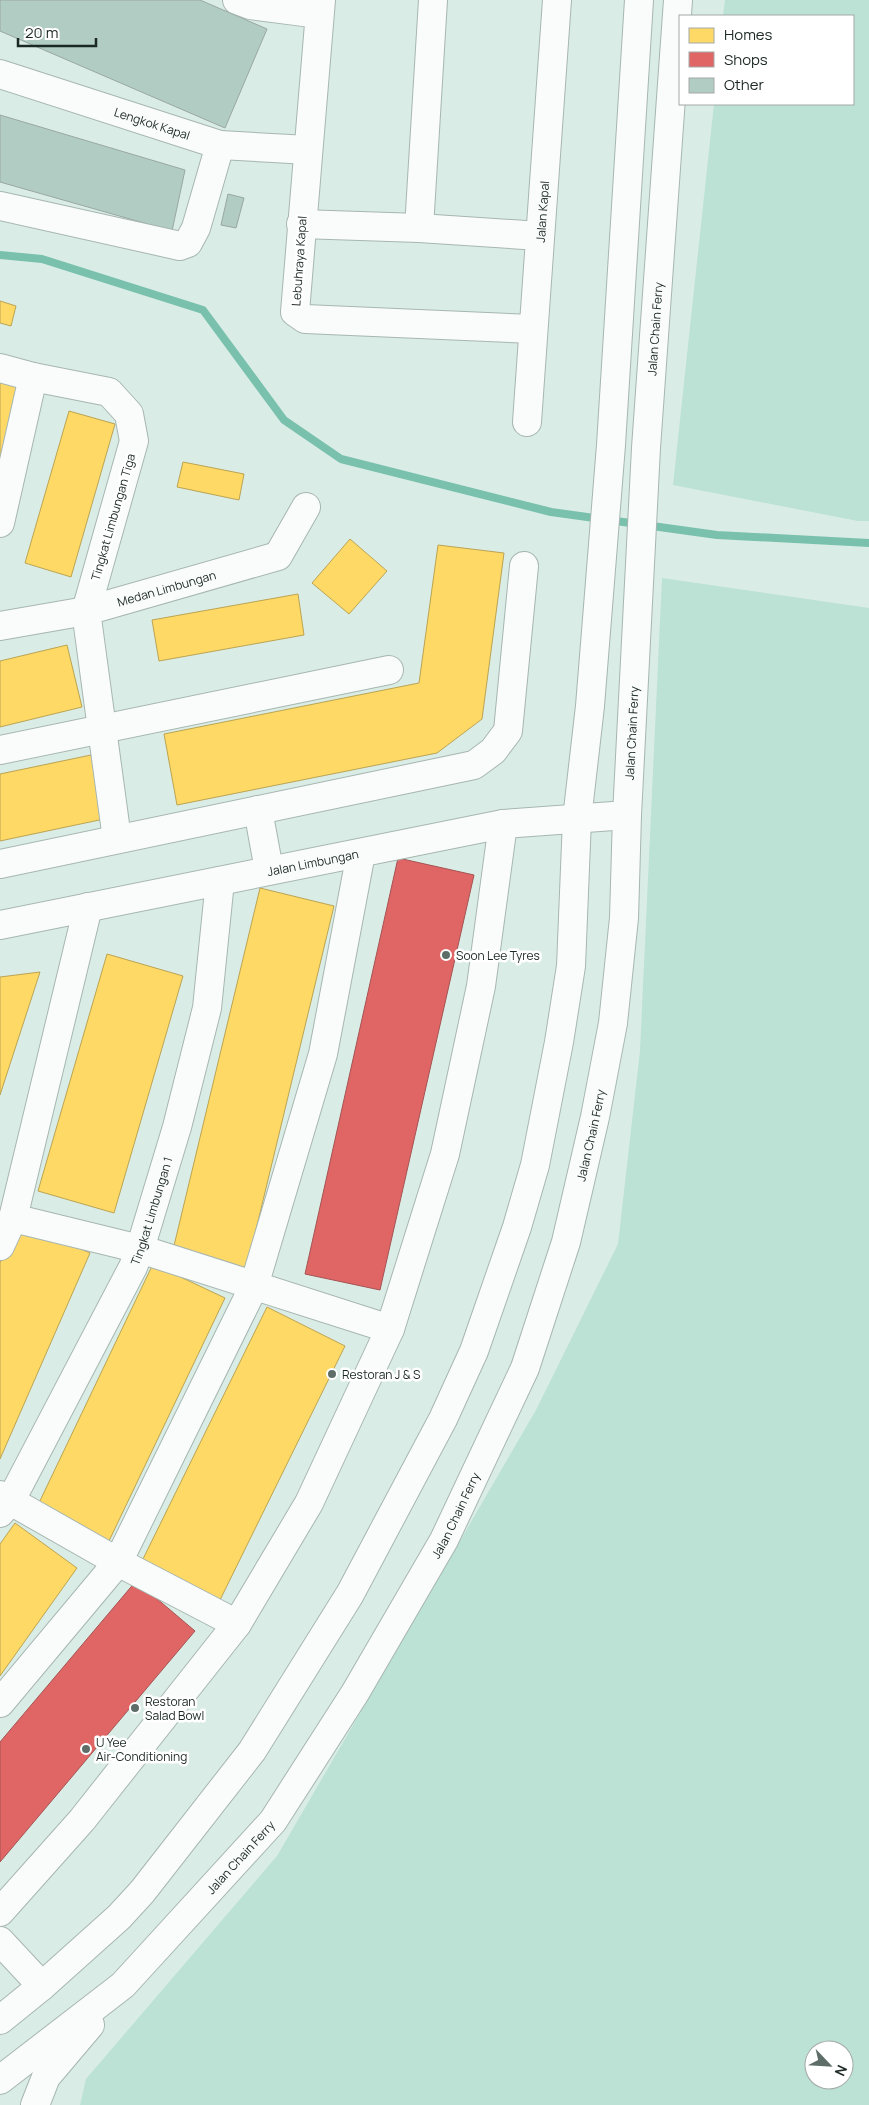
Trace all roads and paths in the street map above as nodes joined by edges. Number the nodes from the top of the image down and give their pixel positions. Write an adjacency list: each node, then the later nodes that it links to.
1 (237, 0): 6 (main road)
2 (433, 0): 12 (main road)
3 (557, 0): 13 (main road, Jalan Kapal)
4 (638, 0): 28 (main road)
5 (678, 0): 27 (main road, Jalan Chain Ferry)
6 (320, 7): 9 (main road, Lebuhraya Kapal)
7 (0, 74): 8 (main road, Lengkok Kapal)
8 (220, 145): 9 (main road, Lengkok Kapal); 10 (main road)
9 (308, 150): 11 (main road, Lebuhraya Kapal)
10 (0, 206)
11 (301, 224): 12 (main road); 14 (main road, Lebuhraya Kapal)
12 (419, 228): 13 (main road)
13 (540, 236): 14 (main road, Jalan Kapal)
14 (533, 329): 17 (main road, Jalan Kapal)
15 (0, 368): 16 (main road, Tingkat Limbungan Tiga)
16 (33, 377): 19 (main road); 21 (main road, Tingkat Limbungan Tiga)
17 (527, 422)
18 (306, 507): 21 (main road, Medan Limbungan)
19 (0, 523)
20 (524, 566): 26 (main road)
21 (86, 611): 22 (main road, Medan Limbungan); 24 (main road)
22 (0, 626)
23 (389, 670): 24 (main road)
24 (102, 729): 25 (main road); 30 (main road)
25 (0, 750)
26 (258, 810): 30 (main road); 33 (main road)
27 (627, 816): 28 (main road, Jalan Limbungan); 48 (main road, Jalan Chain Ferry)
28 (577, 819): 29 (main road, Jalan Limbungan); 49 (main road)
29 (503, 824): 31 (main road, Jalan Limbungan); 41 (main road)
30 (116, 840): 32 (main road)
31 (361, 852): 33 (main road, Jalan Limbungan); 40 (main road)
32 (0, 864)
33 (269, 870): 34 (main road, Jalan Limbungan)
34 (220, 880): 35 (main road, Jalan Limbungan); 39 (main road, Tingkat Limbungan 1)
35 (88, 907): 36 (main road, Jalan Limbungan); 37 (main road)
36 (0, 925)
37 (13, 1218): 38 (main road); 39 (main road)
38 (0, 1246)
39 (140, 1249): 40 (main road); 42 (main road, Tingkat Limbungan 1)
40 (254, 1286): 41 (main road); 43 (main road)
41 (390, 1329): 44 (main road)
42 (4, 1503): 43 (main road)
43 (118, 1562): 44 (main road); 45 (main road)
44 (237, 1624): 46 (main road)
45 (0, 1703)
46 (0, 1912)
47 (0, 1940): 49 (main road)
48 (123, 1985): 51 (main road, Jalan Chain Ferry); 52 (main road)
49 (42, 1986): 50 (main road)
50 (0, 2020)
51 (0, 2080)
52 (35, 2105)

